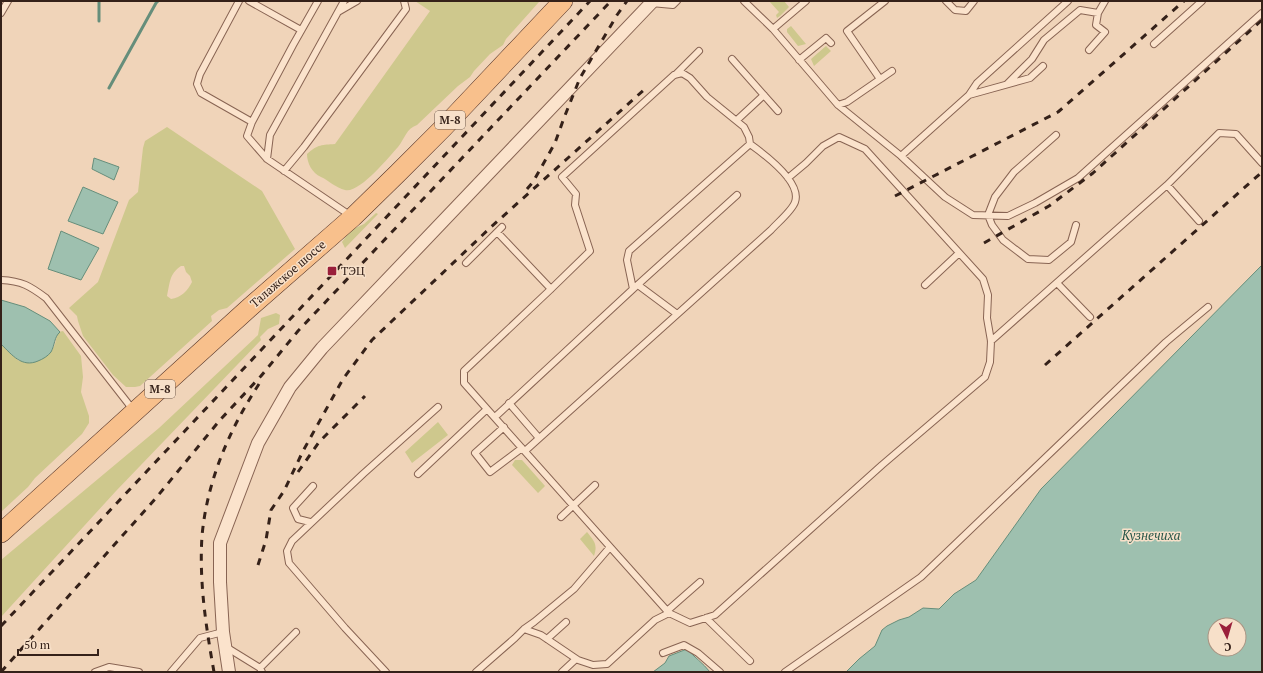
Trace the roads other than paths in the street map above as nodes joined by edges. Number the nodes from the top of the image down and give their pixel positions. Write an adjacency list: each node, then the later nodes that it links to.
1 (8, 1): 20 (lane)
2 (239, 1): 41 (lane)
3 (249, 1): 24 (lane)
4 (318, 1): 24 (lane)
5 (344, 1): 19 (lane)
6 (357, 1): 19 (lane)
7 (404, 1): 47 (lane)
8 (677, 1): 17 (lane)
9 (744, 1): 23 (lane)
10 (806, 1): 23 (lane)
11 (884, 1): 34 (lane)
12 (946, 1): 13 (lane)
13 (974, 1)
14 (1068, 1): 37 (lane)
15 (1105, 1): 21 (lane)
16 (1202, 1): 26 (lane)
17 (652, 2): 87 (street)
18 (556, 5): 52 (main road, Талажское шоссе / М-8)
19 (338, 12): 45 (lane)
20 (1, 13)
21 (1098, 13): 27 (lane); 35 (lane)
22 (1262, 13): 51 (lane)
23 (773, 29): 30 (lane)
24 (301, 30): 41 (lane)
25 (830, 43): 30 (lane)
26 (1154, 44)
27 (1089, 50)
28 (699, 51): 33 (lane)
29 (732, 59): 36 (lane)
30 (799, 60): 38 (lane)
31 (1043, 66): 35 (lane)
32 (892, 71): 34 (lane)
33 (674, 76): 40 (lane); 61 (lane)
34 (880, 78): 38 (lane)
35 (1006, 85): 37 (lane)
36 (764, 95): 39 (lane); 40 (lane)
37 (969, 95): 44 (lane)
38 (838, 105): 44 (lane)
39 (778, 111)
40 (737, 120): 43 (lane)
41 (252, 122): 45 (lane)
42 (1056, 135): 51 (lane)
43 (750, 144): 48 (lane); 60 (lane)
44 (901, 156): 51 (lane)
45 (267, 159): 47 (lane)
46 (1262, 163): 49 (lane)
47 (284, 171): 52 (lane)
48 (788, 178): 55 (lane); 63 (lane)
49 (1167, 185): 53 (lane); 58 (lane)
50 (737, 195): 60 (lane)
51 (988, 215): 54 (lane)
52 (352, 217): 69 (main road, Талажское шоссе / М-8)
53 (1199, 221)
54 (1076, 225)
55 (958, 254): 59 (lane); 65 (lane)
56 (466, 263): 61 (lane)
57 (1, 280): 69 (lane)
58 (1057, 283): 64 (lane); 65 (lane)
59 (925, 285)
60 (635, 287): 63 (lane); 66 (lane)
61 (551, 289): 68 (lane)
62 (1208, 307): 103 (lane)
63 (677, 314): 72 (lane)
64 (1090, 317)
65 (991, 341): 84 (lane)
66 (509, 403): 70 (lane); 72 (lane)
67 (438, 407): 99 (lane)
68 (488, 409): 70 (lane); 74 (lane)
69 (134, 412): 80 (main road, Талажское шоссе / М-8)
70 (495, 417): 71 (lane)
71 (504, 427): 73 (lane); 73 (lane)
72 (539, 438): 73 (lane)
73 (524, 450): 77 (lane)
74 (418, 474)
75 (595, 485): 77 (lane)
76 (313, 486): 79 (lane)
77 (573, 505): 78 (lane); 81 (lane)
78 (561, 517)
79 (310, 522)
80 (1, 533)
81 (610, 547): 83 (lane); 86 (lane)
82 (700, 582): 83 (lane)
83 (668, 612): 84 (lane); 92 (lane)
84 (706, 618): 93 (lane)
85 (566, 622): 89 (lane)
86 (524, 629): 89 (lane); 100 (lane)
87 (222, 632): 90 (street); 97 (lane)
88 (296, 632): 94 (lane)
89 (547, 639): 92 (lane)
90 (224, 646): 94 (lane); 98 (street)
91 (662, 653): 102 (lane)
92 (576, 659): 101 (lane)
93 (750, 661)
94 (261, 670)
95 (95, 672): 96 (lane)
96 (139, 672)
97 (171, 672)
98 (229, 672)
99 (386, 672)
100 (476, 672)
101 (562, 672)
102 (720, 672)
103 (785, 672)

